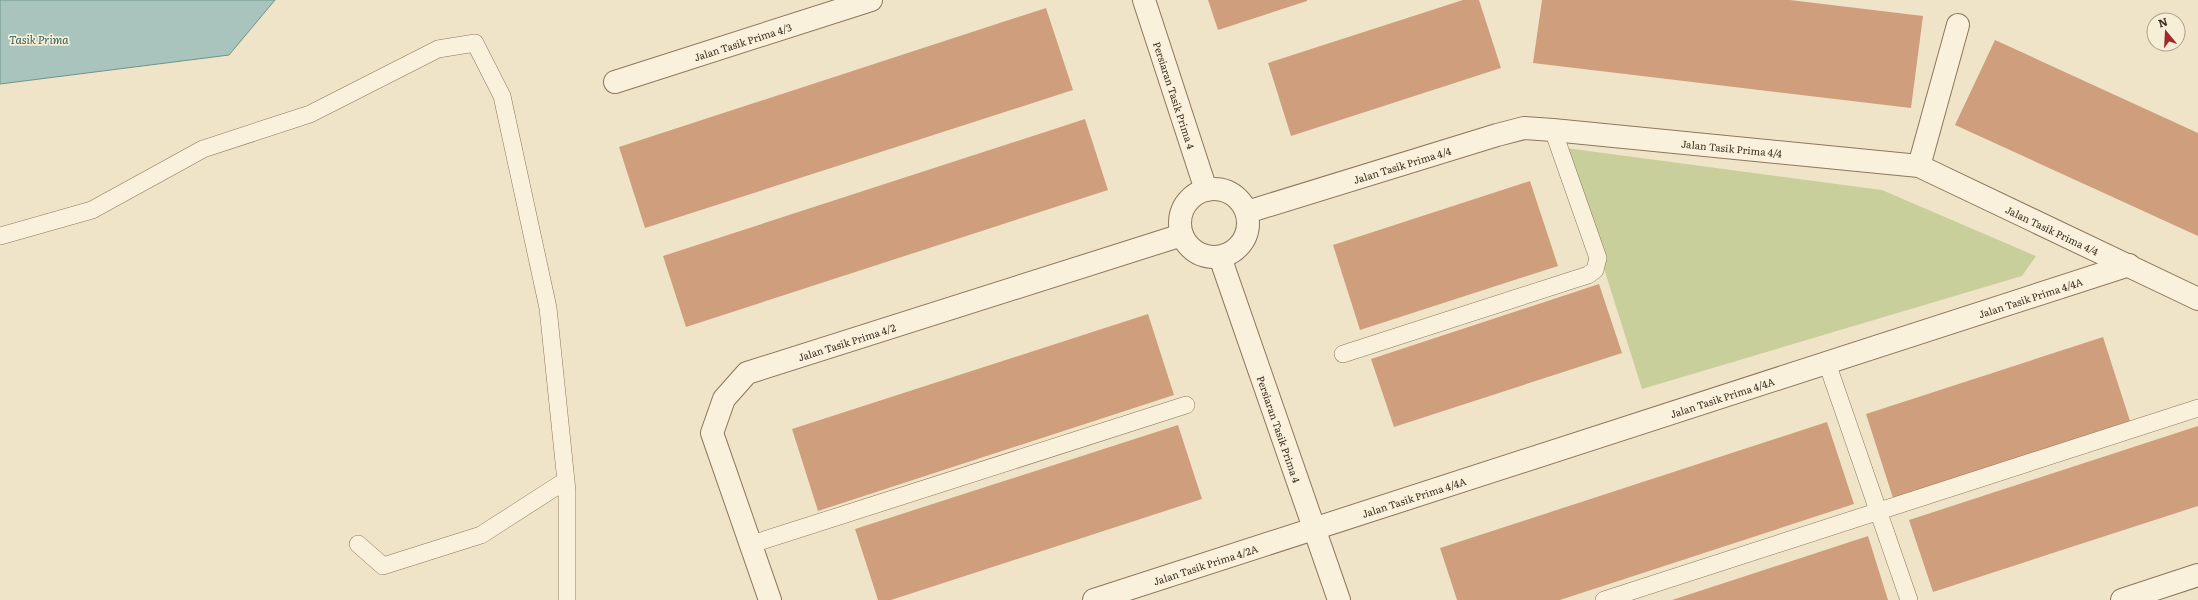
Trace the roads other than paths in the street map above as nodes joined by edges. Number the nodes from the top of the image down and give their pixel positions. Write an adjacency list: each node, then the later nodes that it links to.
1 (871, 0): 4 (street, Jalan Tasik Prima 4/3)
2 (1144, 0): 7 (street, Persiaran Tasik Prima 4)
3 (1958, 25): 6 (street)
4 (615, 82)
5 (1554, 130): 6 (street, Jalan Tasik Prima 4/4); 8 (street, Jalan Tasik Prima 4/4); 14 (lane)
6 (1919, 166): 12 (street, Jalan Tasik Prima 4/4)
7 (1206, 190): 8 (street); 9 (street)
8 (1247, 212): 11 (street)
9 (1182, 235): 11 (street); 22 (street, Jalan Tasik Prima 4/2)
10 (0, 236): 18 (lane)
11 (1220, 257): 20 (street, Persiaran Tasik Prima 4)
12 (2129, 265): 13 (street, Jalan Tasik Prima 4/4); 15 (street, Jalan Tasik Prima 4/4A)
13 (2198, 299)
14 (1343, 354)
15 (1827, 363): 19 (lane); 20 (street, Jalan Tasik Prima 4/4A)
16 (1186, 405): 22 (lane)
17 (2198, 408): 19 (lane)
18 (565, 481): 21 (lane); 24 (lane)
19 (1878, 510): 28 (lane); 29 (lane)
20 (1315, 528): 26 (street, Jalan Tasik Prima 4/2A); 27 (street, Persiaran Tasik Prima 4)
21 (358, 544)
22 (752, 544): 25 (street, Jalan Tasik Prima 4/2)
23 (2198, 575): 30 (street)
24 (567, 600)
25 (770, 600)
26 (1094, 600)
27 (1339, 600)
28 (1604, 600)
29 (1909, 600)
30 (2122, 600)

